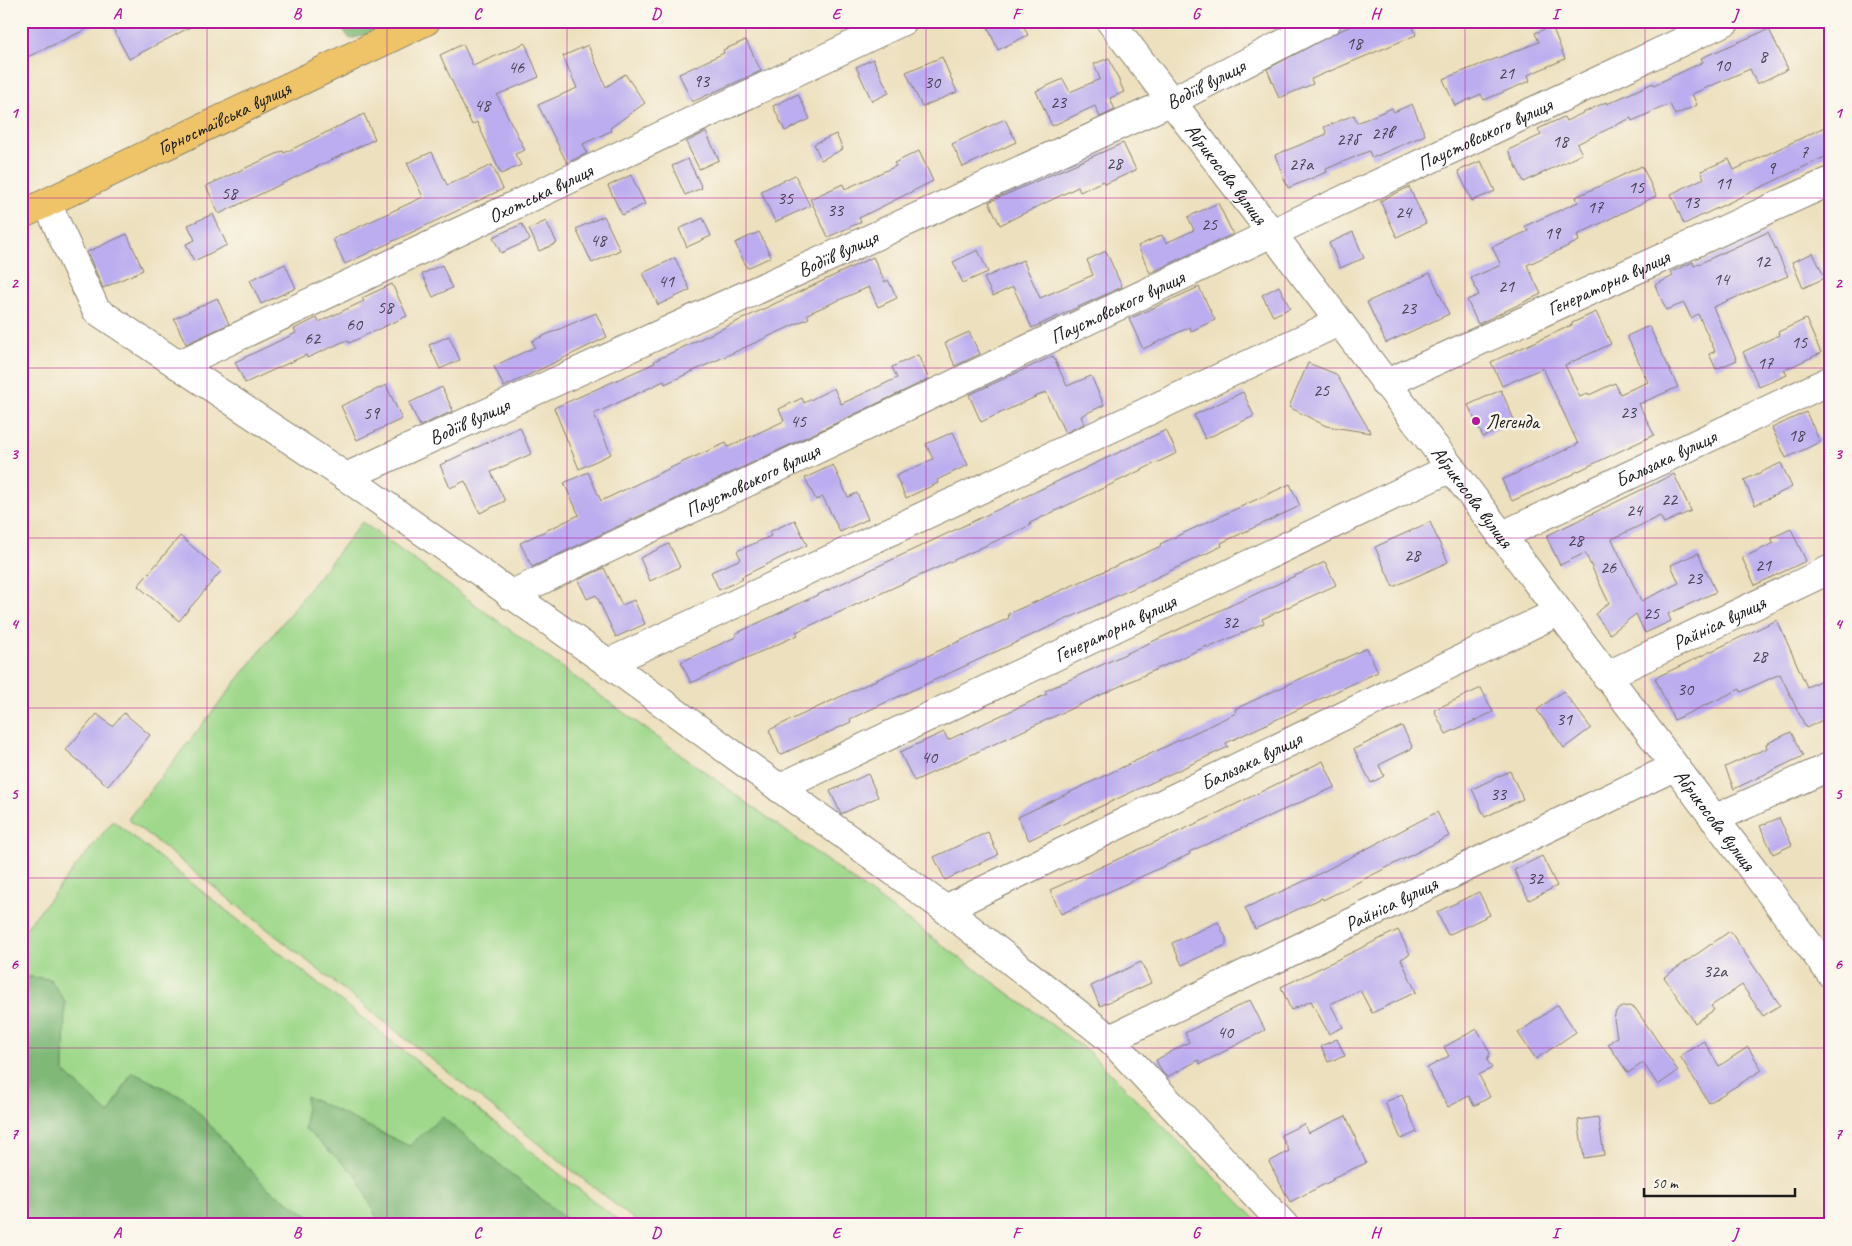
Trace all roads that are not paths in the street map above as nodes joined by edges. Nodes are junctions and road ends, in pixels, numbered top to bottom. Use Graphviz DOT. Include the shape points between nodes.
graph roads {
  1 [pos="426,21"];
  2 [pos="903,21"];
  3 [pos="1110,21"];
  4 [pos="1327,21"];
  5 [pos="1726,21"];
  6 [pos="1170,102"];
  7 [pos="1831,181"];
  8 [pos="47,203"];
  9 [pos="21,215"];
  10 [pos="1272,233"];
  11 [pos="1340,322"];
  12 [pos="178,365"];
  13 [pos="1831,380"];
  14 [pos="1385,384"];
  15 [pos="1451,468"];
  16 [pos="346,477"];
  17 [pos="1501,536"];
  18 [pos="1831,569"];
  19 [pos="510,595"];
  20 [pos="1558,612"];
  21 [pos="608,663"];
  22 [pos="1606,676"];
  23 [pos="1831,766"];
  24 [pos="1674,767"];
  25 [pos="779,788"];
  26 [pos="1714,820"];
  27 [pos="945,909"];
  28 [pos="1829,969"];
  29 [pos="1110,1039"];
  30 [pos="1284,1225"];
  1 -- 8 [label="main road, Горностаївська вулиця"];
  2 -- 12 [label="street, Охотська вулиця"];
  3 -- 6 [label="street, Абрикосова вулиця"];
  4 -- 6 [label="street, Водіїв вулиця"];
  5 -- 10 [label="street, Паустовського вулиця"];
  6 -- 10 [label="street, Абрикосова вулиця"];
  6 -- 16 [label="street, Водіїв вулиця"];
  7 -- 14 [label="street, Генераторна вулиця"];
  8 -- 9 [label="main road, Горностаївська вулиця"];
  8 -- 12 [label="street" via="96,310"];
  10 -- 11 [label="street, Абрикосова вулиця"];
  10 -- 19 [label="street, Паустовського вулиця"];
  11 -- 14 [label="street, Абрикосова вулиця"];
  11 -- 21 [label="street"];
  12 -- 16 [label="street"];
  13 -- 17 [label="street, Бальзака вулиця"];
  14 -- 15 [label="street, Абрикосова вулиця"];
  15 -- 17 [label="street, Абрикосова вулиця"];
  15 -- 25 [label="street, Генераторна вулиця"];
  16 -- 19 [label="street"];
  17 -- 20 [label="street, Абрикосова вулиця"];
  18 -- 22 [label="street, Райніса вулиця"];
  19 -- 21 [label="street"];
  20 -- 22 [label="street, Абрикосова вулиця"];
  20 -- 27 [label="street, Бальзака вулиця"];
  21 -- 25 [label="street"];
  22 -- 24 [label="street, Абрикосова вулиця"];
  23 -- 26 [label="street"];
  24 -- 26 [label="street, Абрикосова вулиця"];
  24 -- 29 [label="street, Райніса вулиця"];
  25 -- 27 [label="street"];
  26 -- 28 [label="street, Абрикосова вулиця"];
  27 -- 29 [label="street"];
  29 -- 30 [label="street"];
}
